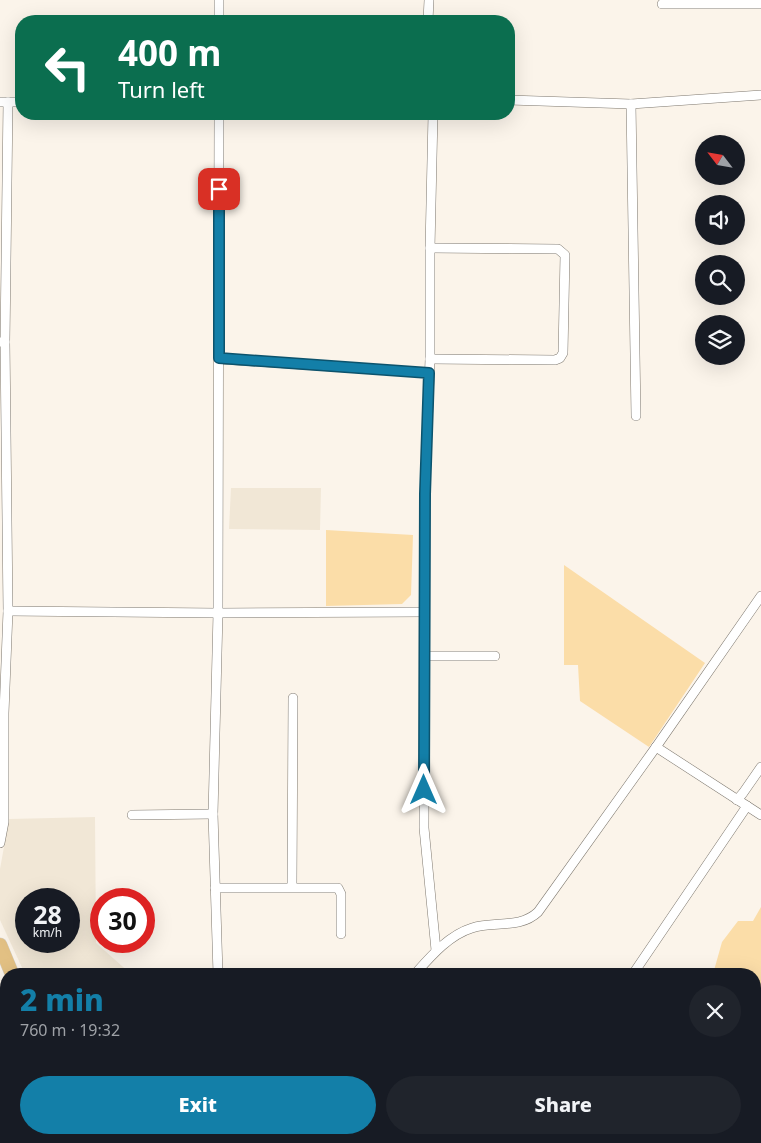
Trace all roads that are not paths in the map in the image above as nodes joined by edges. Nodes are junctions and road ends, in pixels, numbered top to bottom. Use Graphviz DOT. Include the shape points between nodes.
graph roads {
  1 [pos="219,0"];
  2 [pos="429,0"];
  3 [pos="662,4"];
  4 [pos="761,4"];
  5 [pos="219,15"];
  6 [pos="428,15"];
  7 [pos="761,95"];
  8 [pos="515,100"];
  9 [pos="4,102"];
  10 [pos="631,104"];
  11 [pos="218,120"];
  12 [pos="433,120"];
  13 [pos="430,248"];
  14 [pos="3,342"];
  15 [pos="219,358"];
  16 [pos="430,359"];
  17 [pos="429,373"];
  18 [pos="636,416"];
  19 [pos="761,596"];
  20 [pos="8,611"];
  21 [pos="425,612"];
  22 [pos="218,613"];
  23 [pos="425,656"];
  24 [pos="496,656"];
  25 [pos="293,698"];
  26 [pos="2,713"];
  27 [pos="656,747"];
  28 [pos="761,767"];
  29 [pos="737,800"];
  30 [pos="747,806"];
  31 [pos="213,814"];
  32 [pos="132,815"];
  33 [pos="761,816"];
  34 [pos="0,844"];
  35 [pos="215,888"];
  36 [pos="292,888"];
  37 [pos="340,934"];
  38 [pos="0,945"];
  39 [pos="436,950"];
  40 [pos="10,968"];
  41 [pos="218,968"];
  42 [pos="420,968"];
  43 [pos="637,968"];
  1 -- 5 [label="street"];
  2 -- 6 [label="street"];
  3 -- 4 [label="street"];
  7 -- 10 [label="street"];
  8 -- 10 [label="street"];
  9 -- 14 [label="street"];
  10 -- 18 [label="street"];
  11 -- 15 [label="street"];
  12 -- 13 [label="street"];
  13 -- 16 [label="street"];
  13 -- 16 [label="street" via="558,249 564,255 563,353 560,358"];
  14 -- 20 [label="street"];
  15 -- 17 [label="street"];
  15 -- 22 [label="street"];
  16 -- 17 [label="street"];
  17 -- 21 [label="street"];
  19 -- 27 [label="street"];
  20 -- 22 [label="street"];
  20 -- 26 [label="street"];
  21 -- 22 [label="street"];
  21 -- 23 [label="street"];
  22 -- 31 [label="street"];
  23 -- 24 [label="street"];
  23 -- 39 [label="street" via="424,828"];
  25 -- 36 [label="street"];
  26 -- 34 [label="street" via="4,822"];
  27 -- 29 [label="street"];
  27 -- 39 [label="street" via="531,919 470,929"];
  28 -- 29 [label="street"];
  29 -- 30 [label="street"];
  30 -- 33 [label="street"];
  30 -- 43 [label="street"];
  31 -- 32 [label="street"];
  31 -- 35 [label="street"];
  35 -- 36 [label="street"];
  35 -- 41 [label="street"];
  36 -- 37 [label="street" via="338,888 341,894"];
  38 -- 40 [label="highway"];
  39 -- 42 [label="street"];
}
